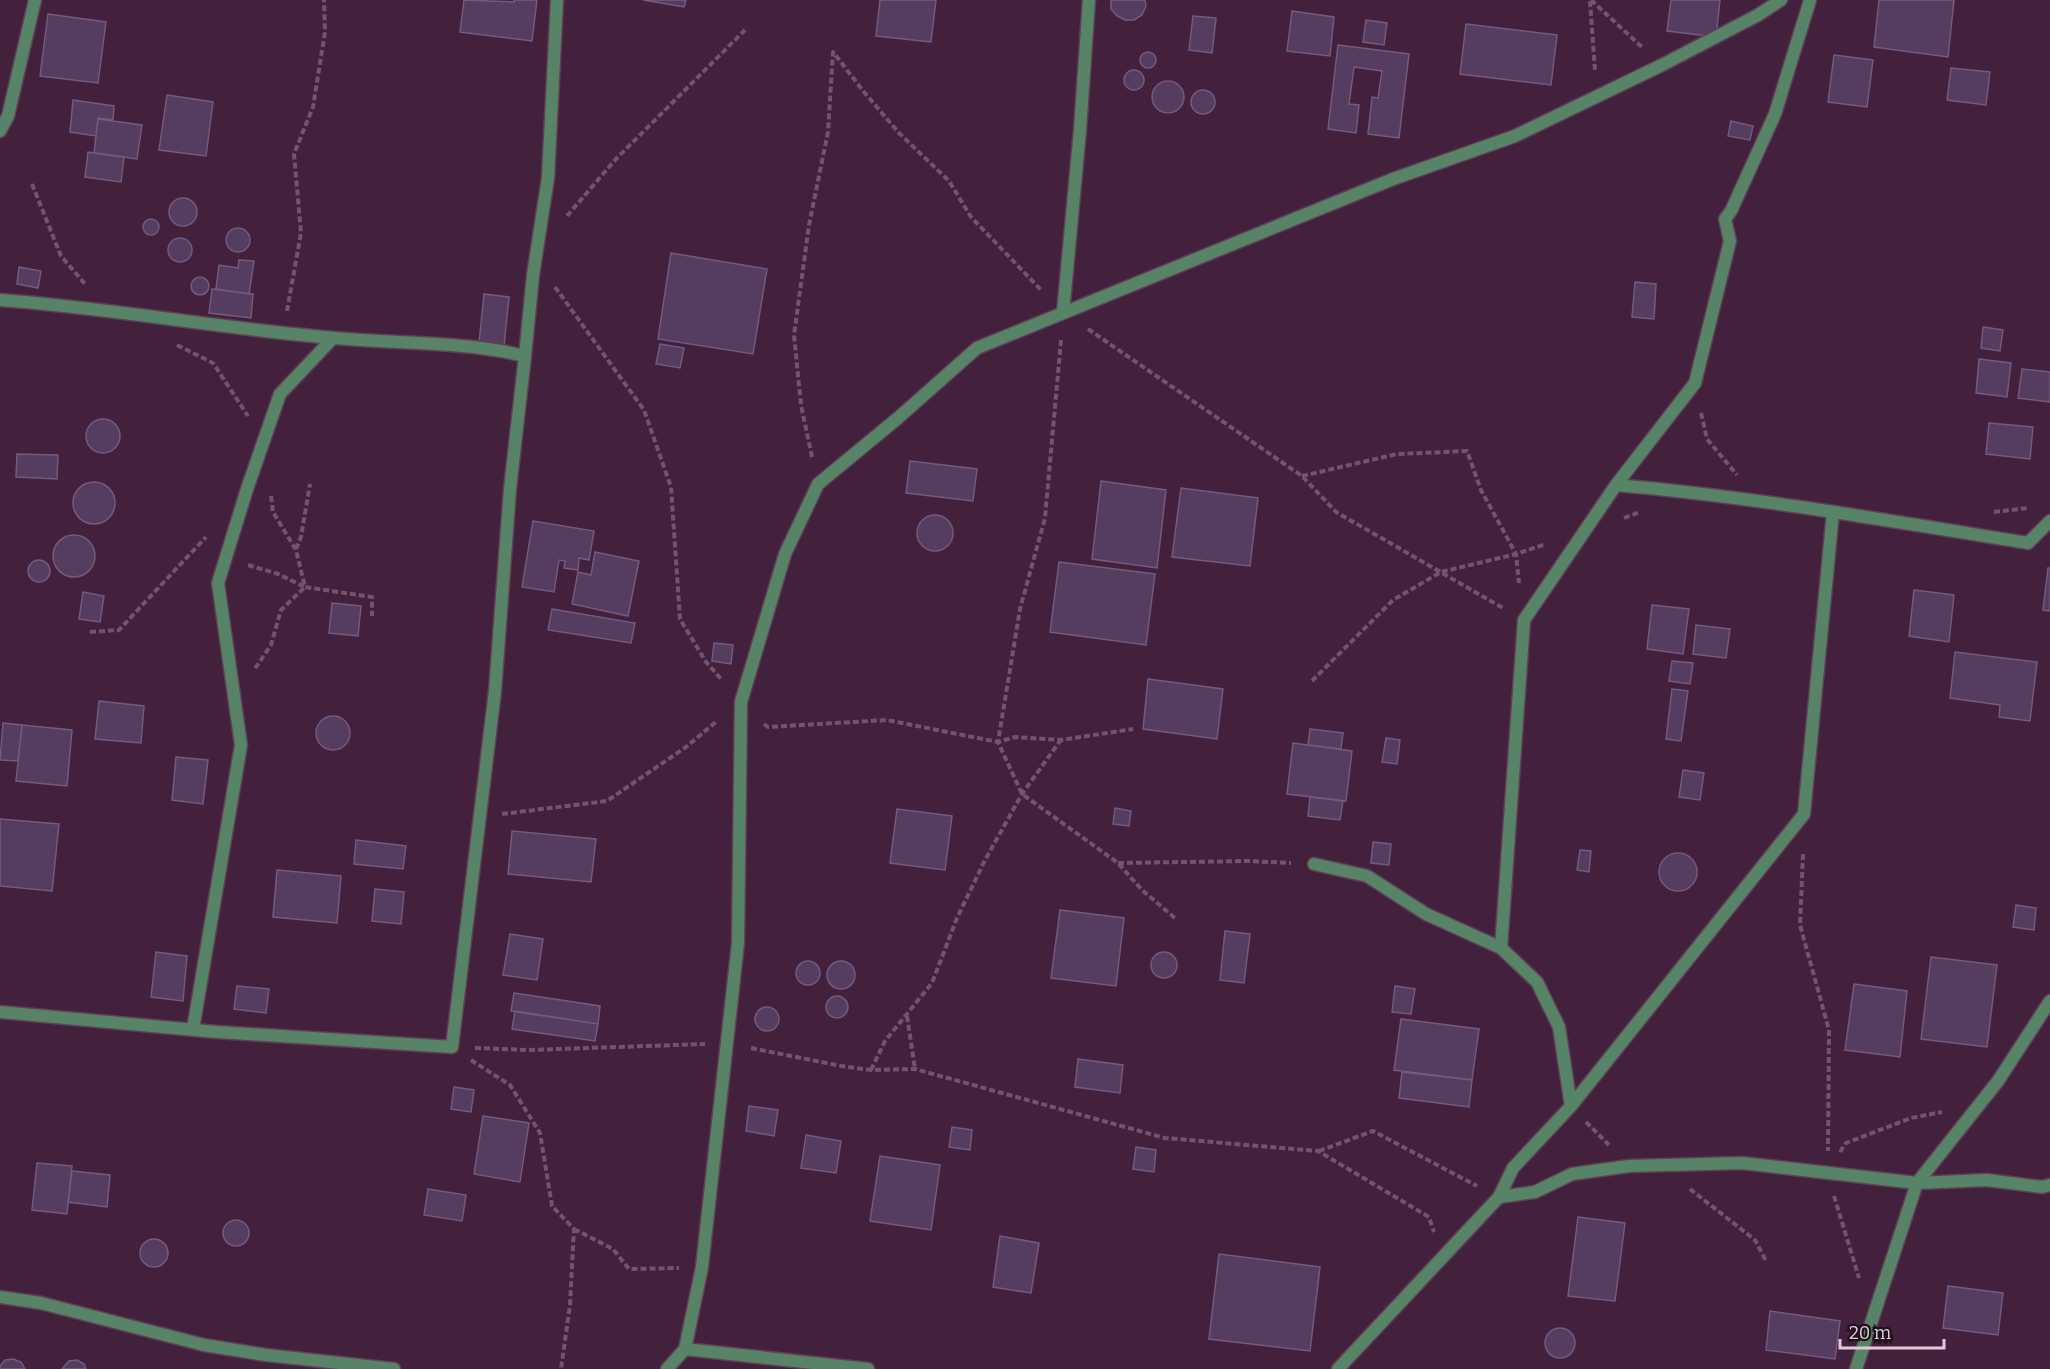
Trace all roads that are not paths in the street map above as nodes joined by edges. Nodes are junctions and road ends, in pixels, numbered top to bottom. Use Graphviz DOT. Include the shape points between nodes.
graph roads {
  1 [pos="35,0"];
  2 [pos="557,0"];
  3 [pos="1089,0"];
  4 [pos="1781,0"];
  5 [pos="1810,0"];
  6 [pos="0,131"];
  7 [pos="0,300"];
  8 [pos="1063,313"];
  9 [pos="333,338"];
  10 [pos="525,356"];
  11 [pos="1616,485"];
  12 [pos="1833,512"];
  13 [pos="2050,521"];
  14 [pos="1314,864"];
  15 [pos="1501,948"];
  16 [pos="2050,1000"];
  17 [pos="0,1012"];
  18 [pos="193,1029"];
  19 [pos="1571,1106"];
  20 [pos="1917,1183"];
  21 [pos="2050,1185"];
  22 [pos="1499,1197"];
  23 [pos="0,1297"];
  24 [pos="685,1349"];
  25 [pos="847,1368"];
  26 [pos="394,1369"];
  27 [pos="667,1369"];
  28 [pos="868,1369"];
  29 [pos="1338,1369"];
  30 [pos="1856,1369"];
  1 -- 6 [label="street" via="8,116"];
  2 -- 10 [label="street" via="548,178"];
  3 -- 8 [label="street"];
  4 -- 8 [label="street" via="1662,65 1515,136 1393,179"];
  5 -- 11 [label="street" via="1775,114 1725,219 1730,241 1695,383"];
  7 -- 9 [label="street"];
  8 -- 24 [label="street" via="977,348 818,484 785,554 741,702 738,943 702,1268"];
  9 -- 10 [label="street" via="490,348"];
  9 -- 18 [label="street" via="280,394 218,583 241,745"];
  10 -- 18 [label="street" via="510,489 495,691 452,1047"];
  11 -- 12 [label="street"];
  11 -- 15 [label="street" via="1524,620"];
  12 -- 13 [label="street" via="2028,543"];
  12 -- 19 [label="street" via="1804,814"];
  14 -- 15 [label="street" via="1367,876 1426,914"];
  15 -- 19 [label="street" via="1537,982 1559,1027"];
  16 -- 20 [label="street" via="1998,1081"];
  17 -- 18 [label="street"];
  19 -- 22 [label="street" via="1513,1168"];
  20 -- 21 [label="street" via="1987,1180"];
  20 -- 22 [label="street" via="1742,1163 1629,1166 1572,1174 1535,1192"];
  20 -- 30 [label="street"];
  22 -- 29 [label="street"];
  23 -- 26 [label="street" via="42,1303 204,1345"];
  24 -- 25 [label="street"];
  24 -- 27 [label="street"];
  25 -- 28 [label="street"];
}
